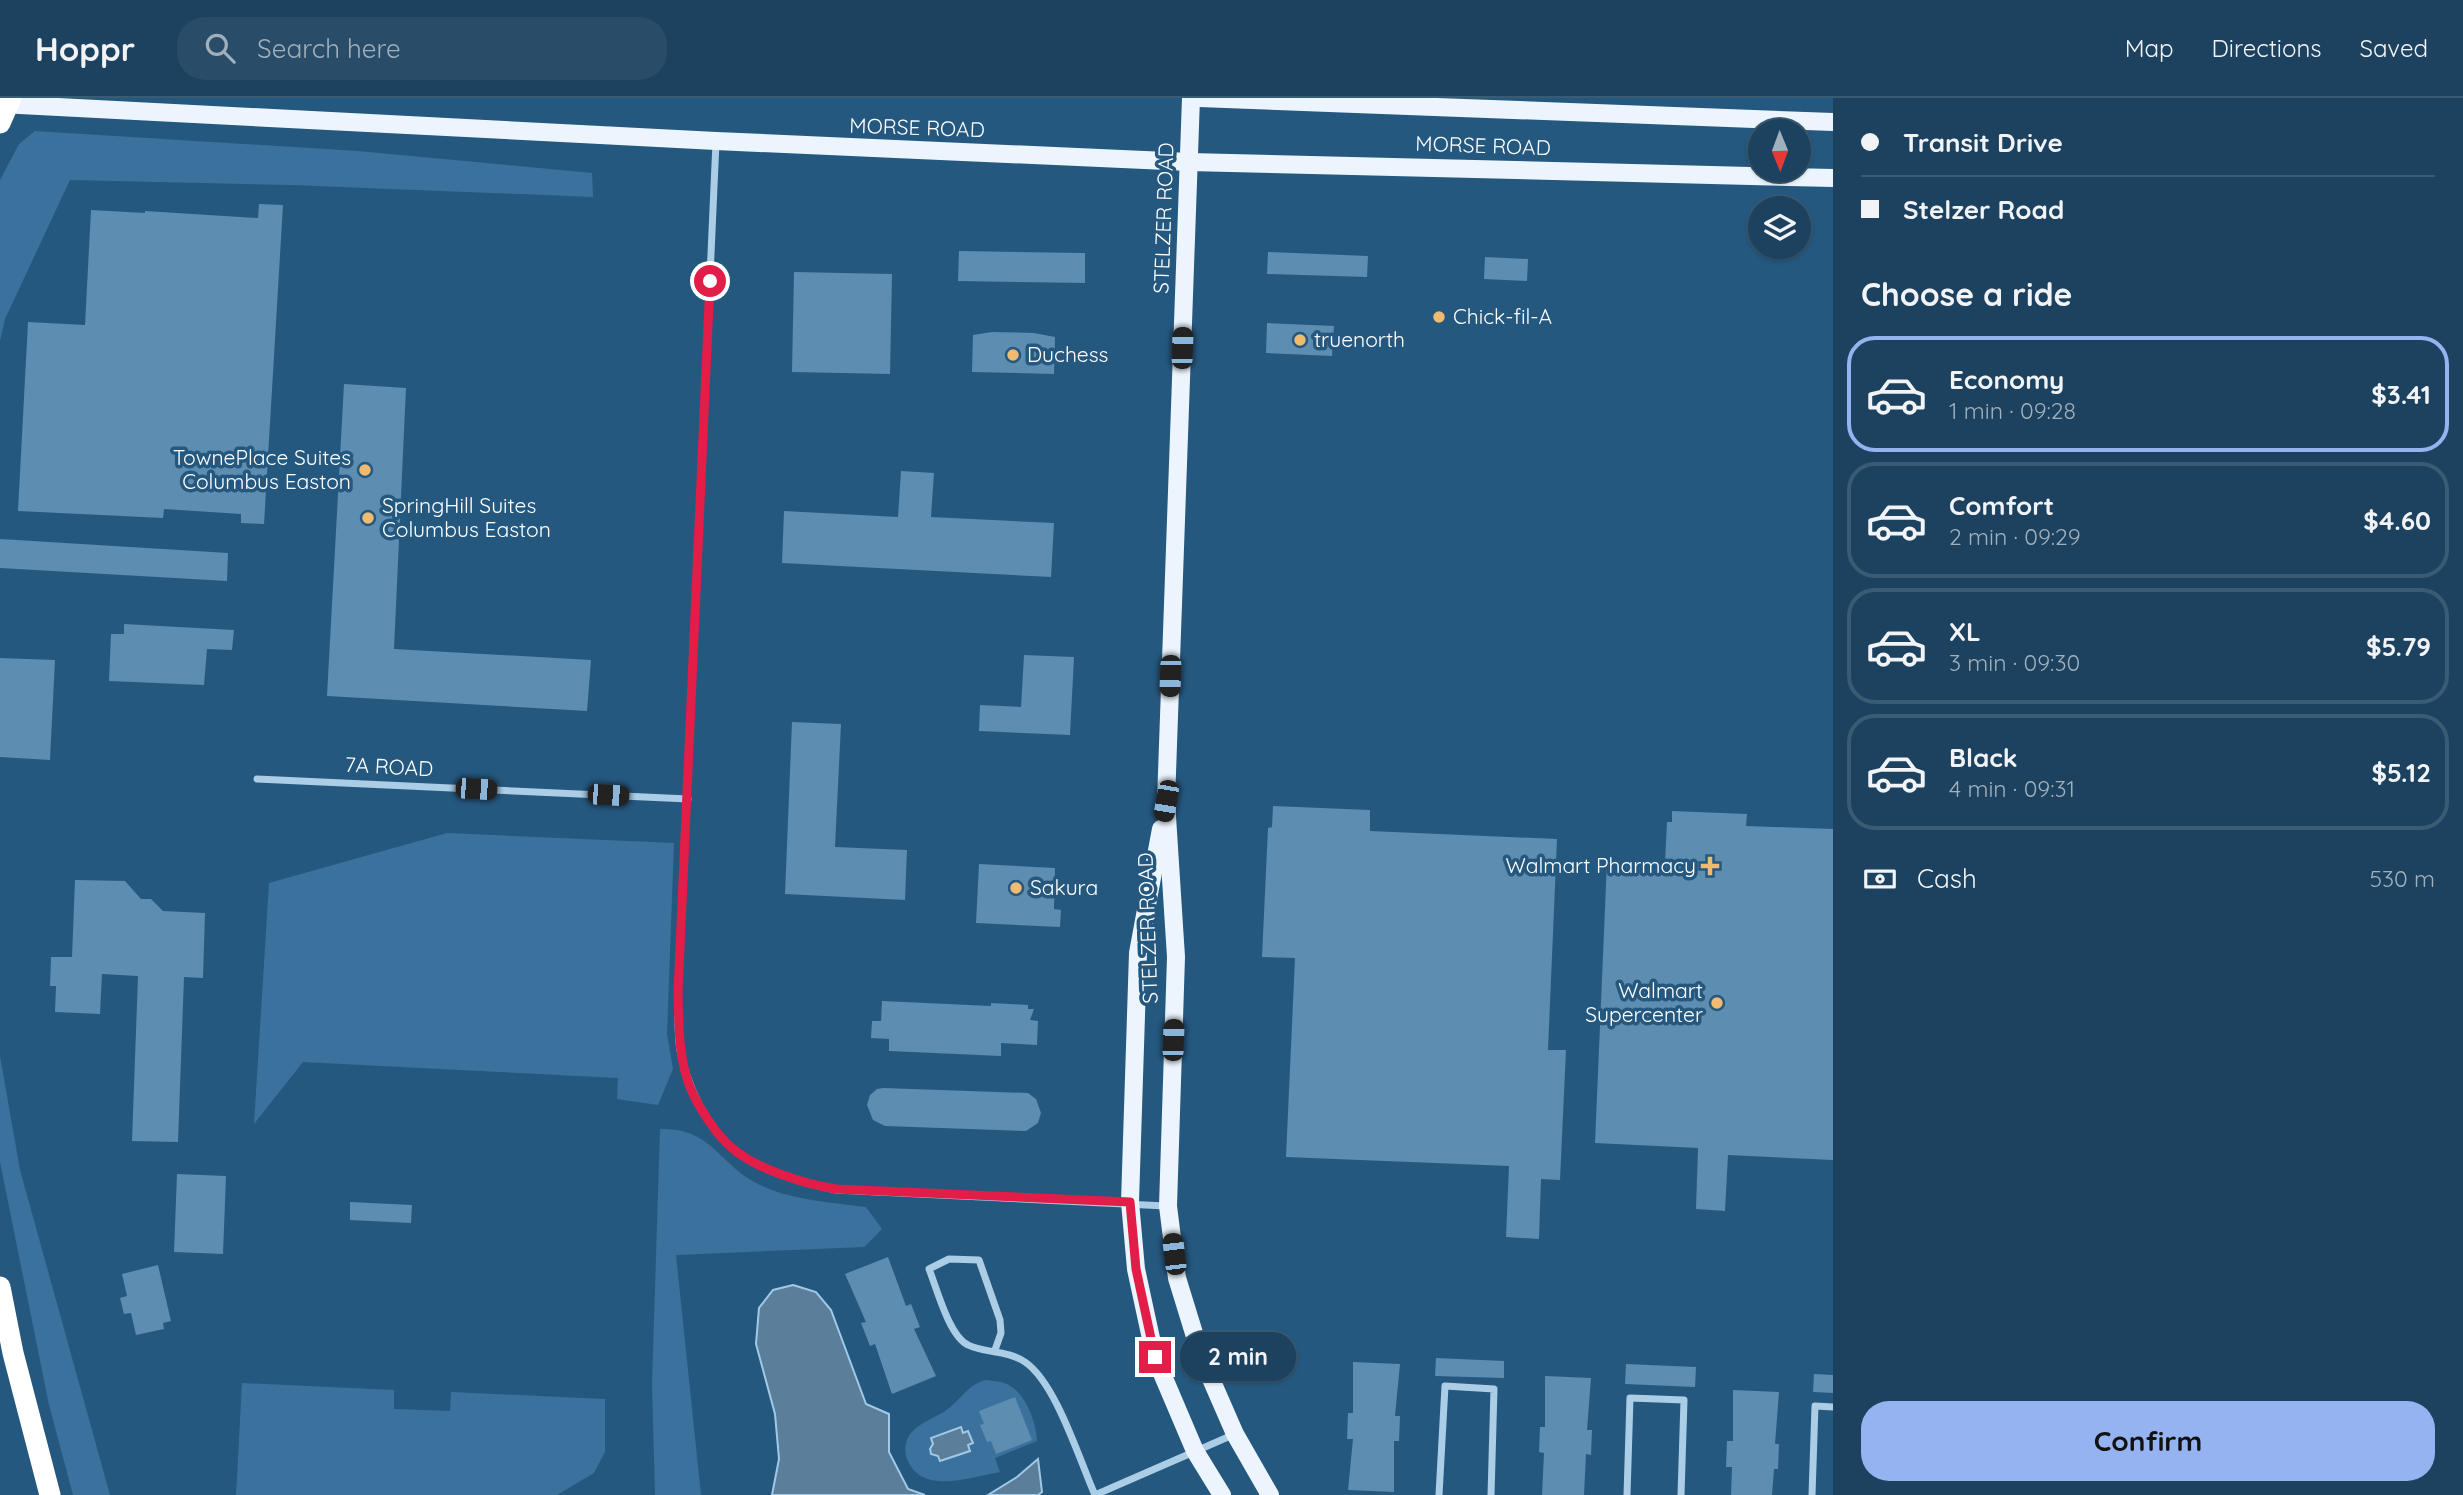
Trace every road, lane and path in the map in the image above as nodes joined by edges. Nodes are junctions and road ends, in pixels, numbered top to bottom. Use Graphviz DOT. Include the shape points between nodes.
graph roads {
  1 [pos="1191,98"];
  2 [pos="1199,98"];
  3 [pos="5,107"];
  4 [pos="1833,122"];
  5 [pos="716,141"];
  6 [pos="1189,162"];
  7 [pos="1833,178"];
  8 [pos="257,779"];
  9 [pos="688,799"];
  10 [pos="1166,801"];
  11 [pos="1130,1202"];
  12 [pos="1168,1206"];
  13 [pos="0,1287"];
  14 [pos="995,1350"];
  15 [pos="1833,1408"];
  16 [pos="1235,1434"];
  17 [pos="1195,1451"];
  18 [pos="50,1495"];
  19 [pos="1095,1495"];
  20 [pos="1222,1495"];
  21 [pos="1270,1495"];
  22 [pos="1439,1495"];
  23 [pos="1491,1495"];
  24 [pos="1627,1495"];
  25 [pos="1681,1495"];
  26 [pos="1812,1495"];
  1 -- 6 [label="main road, STELZER ROAD"];
  2 -- 4 [label="main road, MORSE ROAD"];
  3 -- 5 [label="main road, MORSE ROAD"];
  5 -- 6 [label="main road, MORSE ROAD"];
  5 -- 9 [label="street"];
  6 -- 7 [label="main road, MORSE ROAD"];
  6 -- 10 [label="main road, STELZER ROAD"];
  8 -- 9 [label="street, 7A ROAD"];
  9 -- 11 [label="street" via="678,992 680,1048 690,1087 707,1118 732,1148 757,1164 836,1189"];
  10 -- 11 [label="main road, STELZER ROAD" via="1138,953"];
  10 -- 12 [label="main road, STELZER ROAD" via="1176,957"];
  11 -- 12 [label="street"];
  11 -- 17 [label="main road, STELZER ROAD" via="1136,1269 1155,1357"];
  12 -- 16 [label="main road, STELZER ROAD" via="1177,1279 1200,1356"];
  13 -- 18 [label="highway"];
  14 -- 14 [label="street" via="968,1346 956,1336 929,1269 949,1259 979,1260 1000,1320"];
  14 -- 19 [label="street" via="1025,1362 1049,1388"];
  15 -- 26 [label="street" via="1815,1406"];
  16 -- 17 [label="street"];
  16 -- 21 [label="main road, STELZER ROAD"];
  17 -- 19 [label="street"];
  17 -- 20 [label="main road, STELZER ROAD"];
  22 -- 23 [label="street" via="1445,1387 1494,1389"];
  24 -- 25 [label="street" via="1630,1398 1684,1400"];
}
